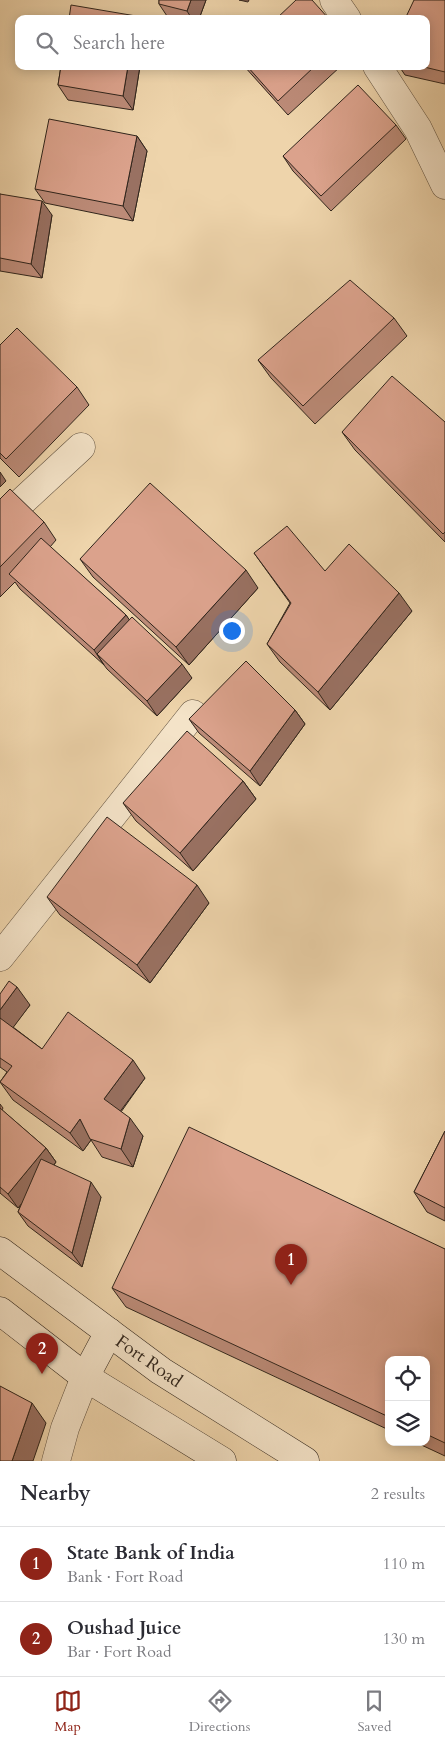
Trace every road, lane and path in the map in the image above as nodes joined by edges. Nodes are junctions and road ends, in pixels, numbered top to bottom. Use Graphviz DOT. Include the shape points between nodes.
graph roads {
  1 [pos="334,0"];
  2 [pos="344,15"];
  3 [pos="380,70"];
  4 [pos="445,185"];
  5 [pos="81,447"];
  6 [pos="0,522"];
  7 [pos="193,714"];
  8 [pos="0,957"];
  9 [pos="0,1251"];
  10 [pos="0,1311"];
  11 [pos="108,1332"];
  12 [pos="85,1377"];
  13 [pos="56,1461"];
  14 [pos="222,1461"];
  15 [pos="305,1461"];
  1 -- 2 [label="main road"];
  3 -- 4 [label="main road" via="418,129"];
  5 -- 6 [label="main road"];
  7 -- 8 [label="main road"];
  9 -- 11 [label="main road, Fort Road"];
  10 -- 12 [label="main road"];
  11 -- 12 [label="main road"];
  11 -- 15 [label="main road, Fort Road" via="160,1371"];
  12 -- 13 [label="main road"];
  12 -- 14 [label="main road"];
}
